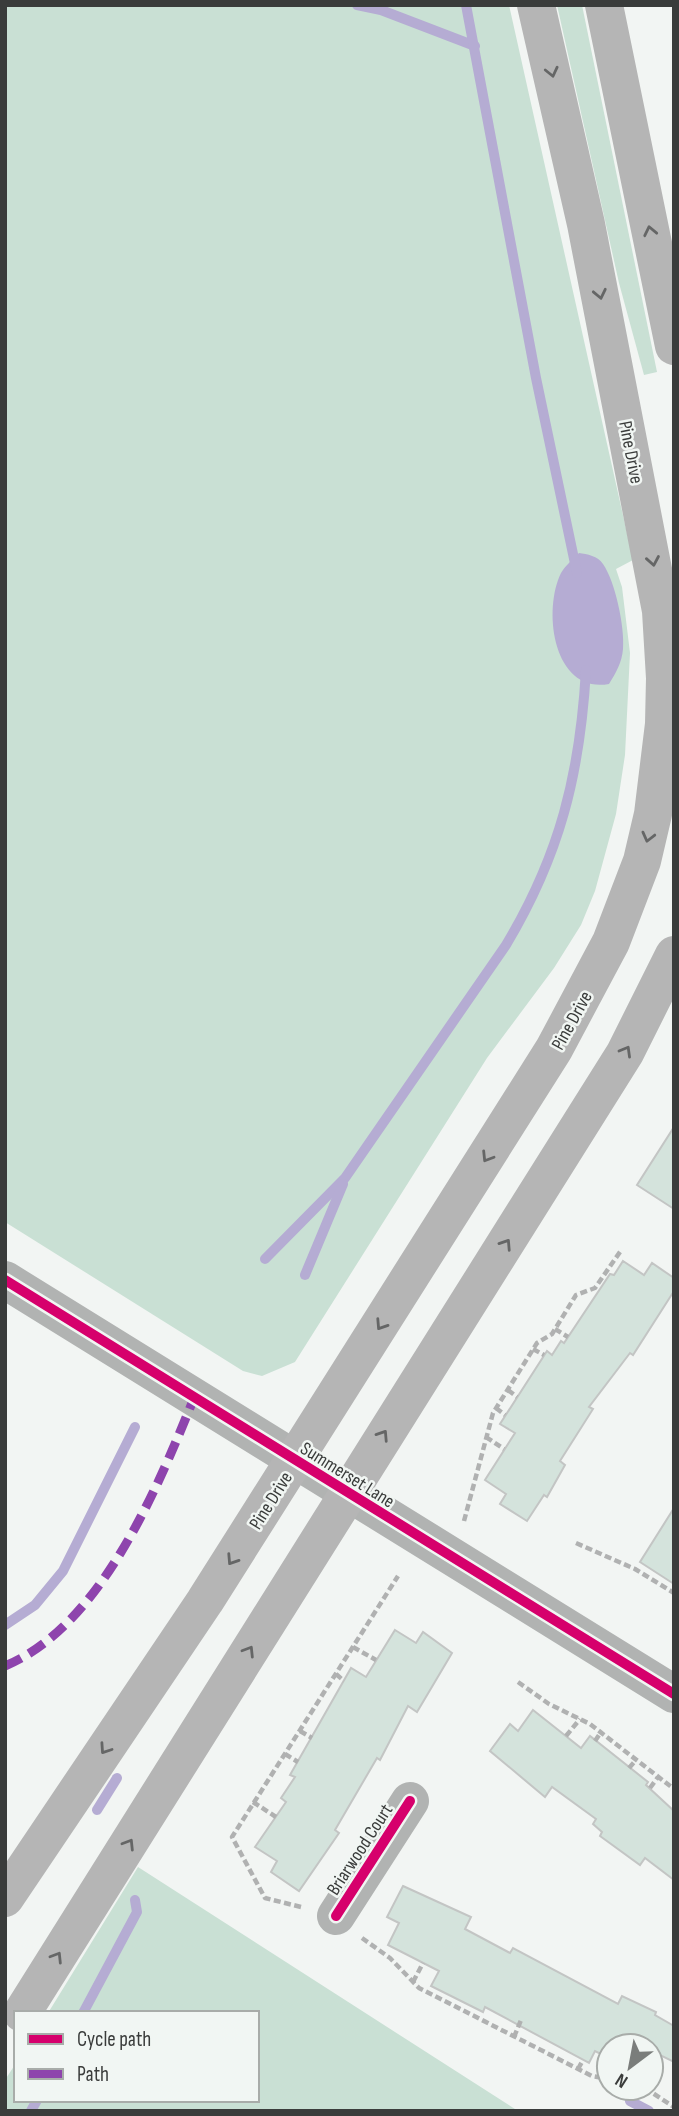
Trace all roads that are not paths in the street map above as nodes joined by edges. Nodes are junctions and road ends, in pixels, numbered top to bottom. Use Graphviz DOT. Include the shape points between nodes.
graph roads {
  1 [pos="536,5"];
  2 [pos="604,5"];
  3 [pos="674,346"];
  4 [pos="674,955"];
  5 [pos="5,1280"];
  6 [pos="295,1461"];
  7 [pos="347,1493"];
  8 [pos="674,1695"];
  9 [pos="410,1801"];
  10 [pos="5,1898"];
  11 [pos="334,1920"];
  12 [pos="23,2011"];
  1 -- 6 [label="main road, Pine Drive, one-way" via="580,198 657,584 665,709 653,814 628,903 568,1024"];
  3 -- 2 [label="main road, one-way"];
  7 -- 4 [label="main road, one-way" via="625,1053"];
  5 -- 6 [label="street, Summerset Lane"];
  6 -- 7 [label="street, Summerset Lane"];
  6 -- 10 [label="main road, Pine Drive, one-way"];
  7 -- 8 [label="street, Summerset Lane"];
  12 -- 7 [label="main road, one-way"];
  9 -- 11 [label="street, Briarwood Court"];
}
